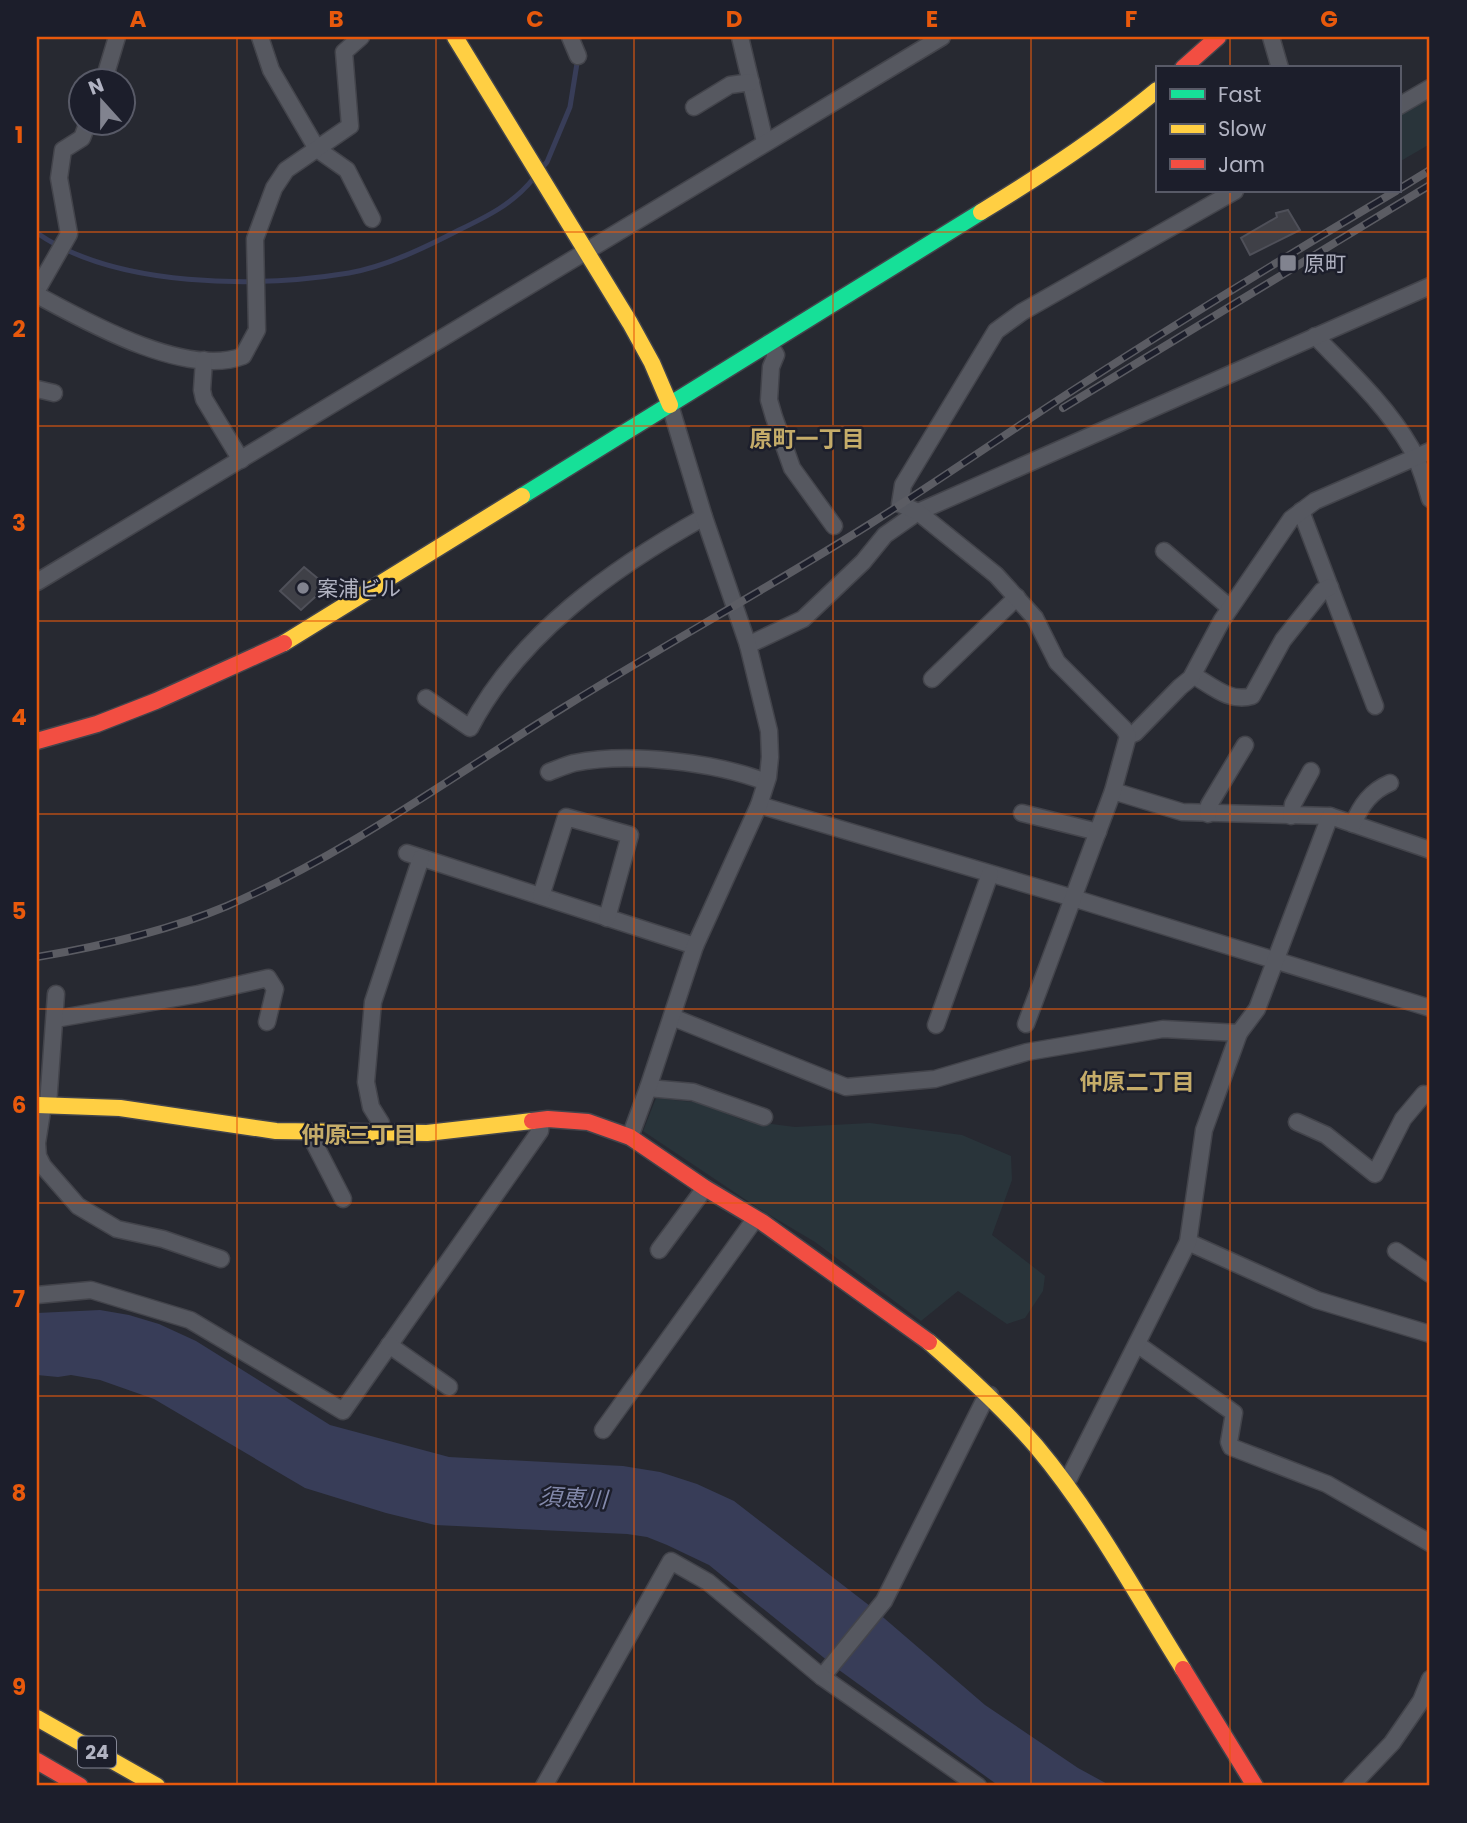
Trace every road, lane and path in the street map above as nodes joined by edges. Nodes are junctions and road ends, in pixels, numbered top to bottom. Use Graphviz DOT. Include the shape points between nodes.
graph roads {
  1 [pos="117,37"];
  2 [pos="260,37"];
  3 [pos="361,37"];
  4 [pos="456,37"];
  5 [pos="570,37"];
  6 [pos="740,37"];
  7 [pos="942,37"];
  8 [pos="1218,37"];
  9 [pos="1271,37"];
  10 [pos="923,42"];
  11 [pos="578,56"];
  12 [pos="108,66"];
  13 [pos="1185,66"];
  14 [pos="1279,66"];
  15 [pos="751,82"];
  16 [pos="1430,88"];
  17 [pos="1156,90"];
  18 [pos="1400,105"];
  19 [pos="694,107"];
  20 [pos="83,136"];
  21 [pos="765,142"];
  22 [pos="317,149"];
  23 [pos="1233,192"];
  24 [pos="372,219"];
  25 [pos="585,250"];
  26 [pos="1430,286"];
  27 [pos="37,292"];
  28 [pos="1315,336"];
  29 [pos="769,343"];
  30 [pos="204,360"];
  31 [pos="37,389"];
  32 [pos="54,393"];
  33 [pos="670,405"];
  34 [pos="1423,454"];
  35 [pos="241,460"];
  36 [pos="1430,498"];
  37 [pos="1301,511"];
  38 [pos="918,512"];
  39 [pos="704,517"];
  40 [pos="834,526"];
  41 [pos="1164,551"];
  42 [pos="37,582"];
  43 [pos="1330,587"];
  44 [pos="1017,597"];
  45 [pos="1230,608"];
  46 [pos="748,645"];
  47 [pos="1194,675"];
  48 [pos="932,679"];
  49 [pos="426,698"];
  50 [pos="1375,706"];
  51 [pos="1128,736"];
  52 [pos="37,741"];
  53 [pos="1245,745"];
  54 [pos="1311,771"];
  55 [pos="549,772"];
  56 [pos="766,782"];
  57 [pos="1390,783"];
  58 [pos="1112,791"];
  59 [pos="759,805"];
  60 [pos="1023,813"];
  61 [pos="1208,814"];
  62 [pos="1291,816"];
  63 [pos="1330,816"];
  64 [pos="1353,824"];
  65 [pos="1098,832"];
  66 [pos="1430,850"];
  67 [pos="990,874"];
  68 [pos="541,896"];
  69 [pos="1073,898"];
  70 [pos="607,918"];
  71 [pos="695,946"];
  72 [pos="1276,960"];
  73 [pos="56,995"];
  74 [pos="1430,1008"];
  75 [pos="672,1017"];
  76 [pos="55,1019"];
  77 [pos="267,1022"];
  78 [pos="1026,1024"];
  79 [pos="936,1025"];
  80 [pos="1239,1033"];
  81 [pos="648,1088"];
  82 [pos="1430,1096"];
  83 [pos="43,1105"];
  84 [pos="764,1117"];
  85 [pos="541,1120"];
  86 [pos="1297,1122"];
  87 [pos="307,1131"];
  88 [pos="382,1132"];
  89 [pos="630,1137"];
  90 [pos="705,1188"];
  91 [pos="342,1199"];
  92 [pos="755,1219"];
  93 [pos="1188,1242"];
  94 [pos="659,1250"];
  95 [pos="1396,1251"];
  96 [pos="221,1259"];
  97 [pos="1430,1274"];
  98 [pos="37,1295"];
  99 [pos="1430,1334"];
  100 [pos="1137,1344"];
  101 [pos="389,1345"];
  102 [pos="449,1387"];
  103 [pos="990,1395"];
  104 [pos="603,1430"];
  105 [pos="1066,1484"];
  106 [pos="1430,1543"];
  107 [pos="827,1671"];
  108 [pos="1430,1679"];
  109 [pos="37,1718"];
  110 [pos="37,1761"];
  111 [pos="80,1786"];
  112 [pos="157,1786"];
  113 [pos="544,1786"];
  114 [pos="978,1786"];
  115 [pos="1255,1786"];
  116 [pos="1351,1786"];
  1 -- 12 [label="street"];
  2 -- 22 [label="street" via="271,70"];
  3 -- 22 [label="street" via="344,52 350,126"];
  4 -- 25 [label="street"];
  5 -- 11 [label="street"];
  6 -- 15 [label="street"];
  7 -- 10 [label="street"];
  8 -- 13 [label="street"];
  9 -- 14 [label="street"];
  10 -- 21 [label="street"];
  15 -- 19 [label="street" via="730,85"];
  15 -- 21 [label="street"];
  16 -- 18 [label="street"];
  17 -- 29 [label="street" via="1045,173"];
  20 -- 27 [label="street" via="63,150 59,178 69,234"];
  21 -- 25 [label="street"];
  22 -- 24 [label="street" via="347,170"];
  22 -- 30 [label="street" via="286,170 265,209 255,239 257,330 249,346 243,356 232,360"];
  23 -- 38 [label="street" via="996,331 903,485 900,505"];
  25 -- 33 [label="street" via="642,342"];
  25 -- 35 [label="street"];
  26 -- 28 [label="street"];
  27 -- 30 [label="street" via="95,327 152,350"];
  28 -- 34 [label="street"];
  28 -- 38 [label="street"];
  29 -- 33 [label="street"];
  29 -- 40 [label="street" via="776,355 769,400 792,468"];
  30 -- 35 [label="street" via="204,399"];
  31 -- 32 [label="street"];
  33 -- 39 [label="street"];
  33 -- 52 [label="street" via="272,650 131,710"];
  34 -- 36 [label="street"];
  34 -- 37 [label="street" via="1315,500"];
  35 -- 42 [label="street"];
  37 -- 43 [label="street"];
  37 -- 45 [label="street" via="1279,535"];
  38 -- 44 [label="street"];
  38 -- 46 [label="street" via="885,535 803,619"];
  39 -- 46 [label="street"];
  39 -- 49 [label="street" via="633,561 566,611 510,667 470,728"];
  41 -- 45 [label="street"];
  43 -- 47 [label="street" via="1283,640 1252,696 1232,698"];
  43 -- 50 [label="street"];
  44 -- 48 [label="street"];
  44 -- 51 [label="street" via="1035,618 1057,662"];
  45 -- 47 [label="street"];
  46 -- 56 [label="street" via="769,731"];
  47 -- 51 [label="street"];
  51 -- 58 [label="street"];
  53 -- 61 [label="street"];
  54 -- 62 [label="street"];
  55 -- 56 [label="street" via="573,763 631,759 710,766"];
  56 -- 59 [label="street"];
  57 -- 64 [label="street" via="1375,789"];
  58 -- 61 [label="street" via="1182,812"];
  58 -- 65 [label="street"];
  59 -- 67 [label="street"];
  59 -- 71 [label="street"];
  60 -- 65 [label="street"];
  61 -- 62 [label="street"];
  62 -- 63 [label="street"];
  63 -- 64 [label="street"];
  63 -- 72 [label="street"];
  64 -- 66 [label="street"];
  65 -- 69 [label="street"];
  67 -- 69 [label="street"];
  67 -- 79 [label="street"];
  68 -- 70 [label="street"];
  68 -- 70 [label="street" via="566,817 630,835"];
  68 -- 88 [label="street" via="414,856 373,1002 366,1082"];
  69 -- 72 [label="street"];
  69 -- 78 [label="street"];
  70 -- 71 [label="street"];
  71 -- 75 [label="street"];
  72 -- 74 [label="street"];
  72 -- 80 [label="street" via="1257,1009"];
  73 -- 76 [label="street"];
  75 -- 80 [label="street" via="846,1087 934,1079 1027,1052 1163,1029"];
  75 -- 81 [label="street"];
  76 -- 77 [label="street" via="268,978 275,989"];
  76 -- 83 [label="street"];
  80 -- 93 [label="street" via="1204,1130"];
  81 -- 84 [label="street" via="694,1092"];
  81 -- 89 [label="street"];
  82 -- 86 [label="street" via="1424,1094 1403,1119 1375,1174 1326,1135"];
  83 -- 87 [label="street" via="120,1108 276,1131"];
  83 -- 96 [label="street" via="38,1156 78,1206 117,1229"];
  85 -- 88 [label="street" via="427,1133"];
  85 -- 89 [label="street" via="588,1122"];
  85 -- 101 [label="street" via="540,1130"];
  87 -- 88 [label="street"];
  87 -- 91 [label="street"];
  89 -- 90 [label="street"];
  90 -- 92 [label="street"];
  90 -- 94 [label="street"];
  92 -- 103 [label="street" via="927,1340"];
  92 -- 104 [label="street"];
  93 -- 99 [label="street" via="1317,1300"];
  93 -- 100 [label="street"];
  95 -- 97 [label="street"];
  98 -- 101 [label="street" via="91,1290 190,1320 343,1411"];
  100 -- 105 [label="street"];
  100 -- 106 [label="street" via="1234,1413 1231,1447 1327,1485"];
  101 -- 102 [label="street"];
  103 -- 105 [label="street"];
  103 -- 107 [label="street" via="884,1601"];
  105 -- 115 [label="street"];
  107 -- 113 [label="street" via="708,1582 671,1561"];
  107 -- 114 [label="street"];
  108 -- 116 [label="street" via="1392,1744"];
  109 -- 112 [label="street, 24"];
  110 -- 111 [label="street, 24"];
}
